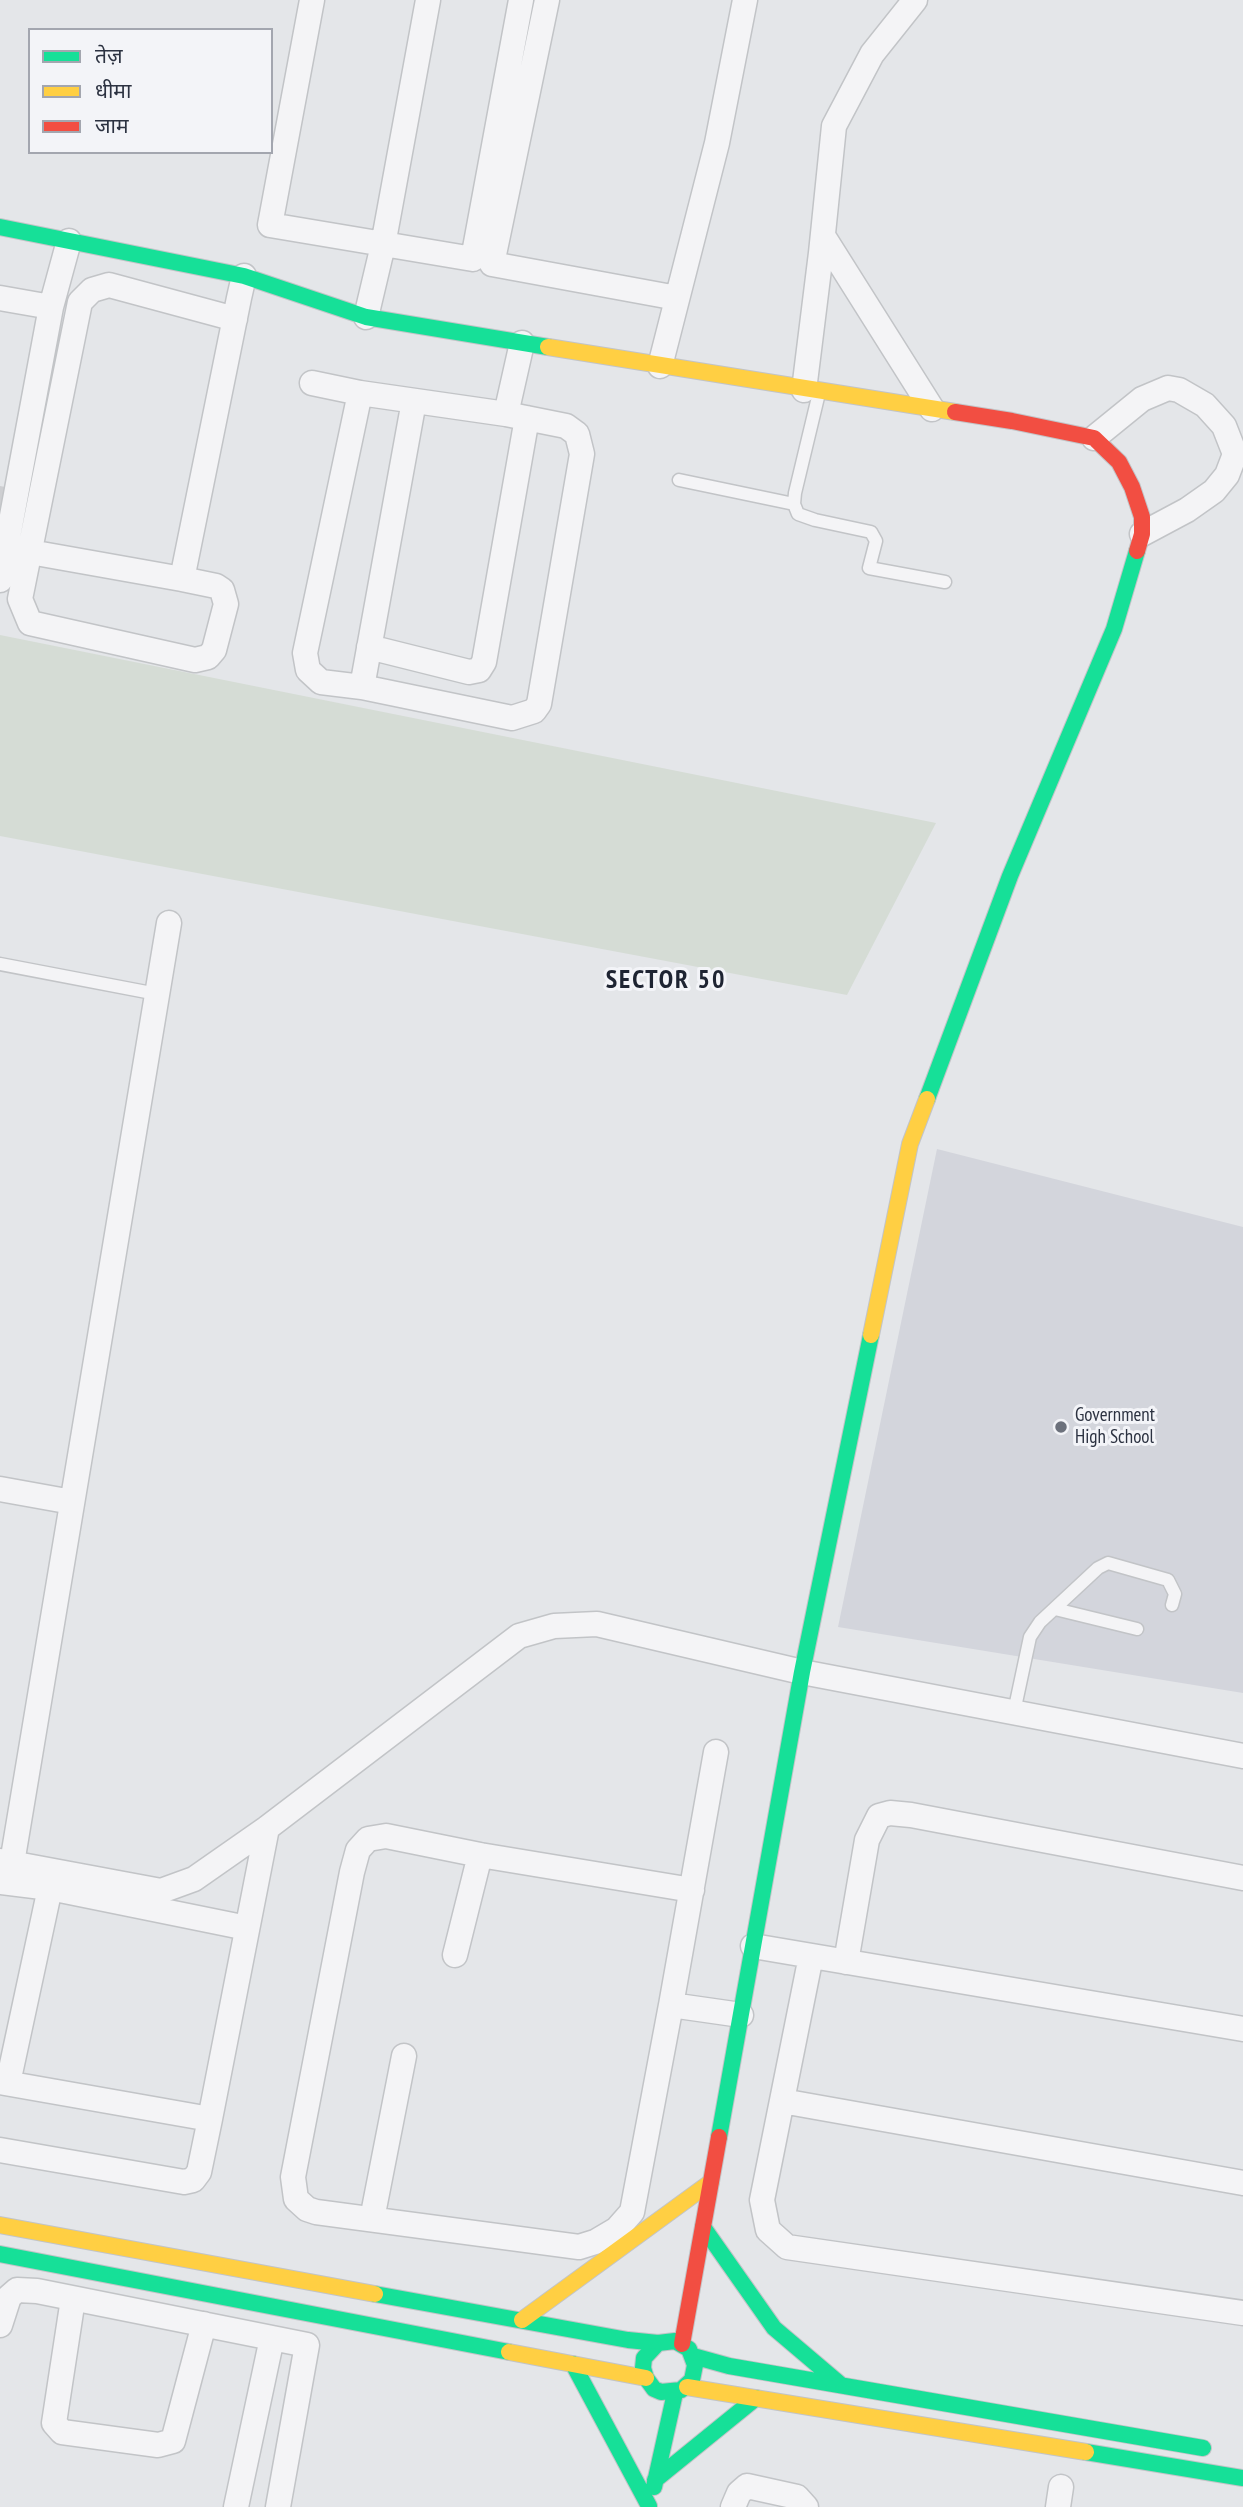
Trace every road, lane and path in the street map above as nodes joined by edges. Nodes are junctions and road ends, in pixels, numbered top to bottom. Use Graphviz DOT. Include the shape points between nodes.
graph roads {
  1 [pos="312,0"];
  2 [pos="428,0"];
  3 [pos="521,0"];
  4 [pos="547,0"];
  5 [pos="745,0"];
  6 [pos="915,0"];
  7 [pos="0,227"];
  8 [pos="823,236"];
  9 [pos="69,241"];
  10 [pos="383,245"];
  11 [pos="244,276"];
  12 [pos="0,298"];
  13 [pos="677,298"];
  14 [pos="51,307"];
  15 [pos="366,317"];
  16 [pos="235,319"];
  17 [pos="522,343"];
  18 [pos="660,366"];
  19 [pos="313,383"];
  20 [pos="811,391"];
  21 [pos="360,393"];
  22 [pos="414,401"];
  23 [pos="932,409"];
  24 [pos="517,416"];
  25 [pos="1094,438"];
  26 [pos="1239,455"];
  27 [pos="11,469"];
  28 [pos="679,480"];
  29 [pos="794,504"];
  30 [pos="1142,534"];
  31 [pos="30,552"];
  32 [pos="182,579"];
  33 [pos="0,580"];
  34 [pos="945,582"];
  35 [pos="369,648"];
  36 [pos="362,687"];
  37 [pos="169,923"];
  38 [pos="0,964"];
  39 [pos="157,994"];
  40 [pos="0,1489"];
  41 [pos="72,1502"];
  42 [pos="1172,1605"];
  43 [pos="1055,1609"];
  44 [pos="1137,1629"];
  45 [pos="802,1672"];
  46 [pos="1014,1712"];
  47 [pos="716,1752"];
  48 [pos="1243,1756"];
  49 [pos="267,1828"];
  50 [pos="480,1855"];
  51 [pos="4,1869"];
  52 [pos="1243,1878"];
  53 [pos="50,1888"];
  54 [pos="692,1891"];
  55 [pos="247,1928"];
  56 [pos="753,1946"];
  57 [pos="455,1955"];
  58 [pos="811,1956"];
  59 [pos="846,1962"];
  60 [pos="671,2005"];
  61 [pos="741,2015"];
  62 [pos="1243,2029"];
  63 [pos="404,2056"];
  64 [pos="4,2082"];
  65 [pos="782,2101"];
  66 [pos="210,2119"];
  67 [pos="0,2150"];
  68 [pos="711,2182"];
  69 [pos="1243,2183"];
  70 [pos="372,2219"];
  71 [pos="0,2225"];
  72 [pos="702,2227"];
  73 [pos="0,2254"];
  74 [pos="73,2298"];
  75 [pos="1243,2313"];
  76 [pos="522,2320"];
  77 [pos="204,2324"];
  78 [pos="0,2325"];
  79 [pos="272,2338"];
  80 [pos="658,2343"];
  81 [pos="688,2350"];
  82 [pos="573,2364"];
  83 [pos="646,2378"];
  84 [pos="840,2385"];
  85 [pos="681,2390"];
  86 [pos="756,2398"];
  87 [pos="1216,2450"];
  88 [pos="1243,2479"];
  89 [pos="655,2480"];
  90 [pos="236,2507"];
  91 [pos="278,2507"];
  92 [pos="649,2507"];
  93 [pos="733,2507"];
  94 [pos="806,2507"];
  1 -- 10 [label="street" via="270,225"];
  2 -- 10 [label="street"];
  3 -- 10 [label="street" via="473,259"];
  4 -- 13 [label="street" via="492,264"];
  5 -- 13 [label="street" via="717,143"];
  6 -- 8 [label="street" via="873,54 834,125"];
  7 -- 9 [label="main road"];
  8 -- 20 [label="street"];
  8 -- 23 [label="street"];
  9 -- 11 [label="main road"];
  9 -- 14 [label="street"];
  10 -- 15 [label="street"];
  11 -- 15 [label="main road"];
  11 -- 16 [label="street"];
  12 -- 14 [label="street"];
  13 -- 18 [label="street"];
  14 -- 27 [label="street"];
  15 -- 17 [label="main road"];
  16 -- 31 [label="street" via="108,285 92,290 80,302"];
  16 -- 32 [label="street"];
  17 -- 18 [label="main road"];
  17 -- 24 [label="street"];
  18 -- 20 [label="main road"];
  19 -- 21 [label="street"];
  20 -- 23 [label="main road"];
  20 -- 29 [label="lane"];
  21 -- 22 [label="street"];
  21 -- 36 [label="street" via="305,653 308,670 321,682"];
  22 -- 24 [label="street"];
  22 -- 35 [label="street"];
  23 -- 25 [label="main road"];
  24 -- 35 [label="street" via="484,662 479,670 469,672"];
  24 -- 36 [label="street" via="566,426 577,434 582,454 539,704 534,711 512,718"];
  25 -- 26 [label="street" via="1142,399 1168,388 1205,405"];
  25 -- 30 [label="main road" via="1119,462 1132,487 1142,517"];
  26 -- 30 [label="street" via="1213,491"];
  27 -- 33 [label="street"];
  28 -- 29 [label="lane"];
  29 -- 34 [label="lane" via="798,514 871,532 876,541 869,568"];
  30 -- 45 [label="main road" via="1114,629 1010,876 910,1144"];
  31 -- 32 [label="street"];
  31 -- 32 [label="street" via="20,599 30,623 195,660 208,657 215,650 224,616 222,590"];
  35 -- 36 [label="street"];
  37 -- 39 [label="street"];
  38 -- 39 [label="lane"];
  39 -- 41 [label="street"];
  40 -- 41 [label="street"];
  41 -- 51 [label="street"];
  42 -- 43 [label="lane" via="1175,1594 1168,1580 1108,1563"];
  43 -- 44 [label="lane"];
  43 -- 46 [label="lane" via="1030,1637"];
  45 -- 46 [label="street"];
  45 -- 49 [label="street" via="597,1624 554,1626 519,1636"];
  45 -- 56 [label="main road"];
  46 -- 48 [label="street"];
  47 -- 54 [label="street"];
  49 -- 51 [label="street" via="194,1879 161,1891"];
  49 -- 55 [label="street"];
  50 -- 54 [label="street"];
  50 -- 57 [label="street"];
  50 -- 70 [label="street" via="386,1836 368,1839 358,1850 293,2177 296,2199 307,2209"];
  51 -- 53 [label="street"];
  52 -- 59 [label="street" via="890,1813 879,1816 867,1840"];
  53 -- 55 [label="street"];
  53 -- 64 [label="street"];
  54 -- 60 [label="street"];
  55 -- 66 [label="street"];
  56 -- 58 [label="street"];
  56 -- 61 [label="main road"];
  58 -- 59 [label="street"];
  58 -- 65 [label="street"];
  59 -- 62 [label="street"];
  60 -- 61 [label="street"];
  60 -- 70 [label="street" via="632,2212 617,2229 579,2247"];
  61 -- 68 [label="main road"];
  63 -- 70 [label="street"];
  64 -- 66 [label="street"];
  65 -- 69 [label="street"];
  65 -- 75 [label="street" via="762,2200 768,2230 787,2247"];
  66 -- 67 [label="street" via="199,2172 184,2182"];
  68 -- 72 [label="main road"];
  68 -- 76 [label="main road"];
  71 -- 76 [label="main road"];
  72 -- 81 [label="main road"];
  72 -- 84 [label="main road" via="774,2328"];
  73 -- 82 [label="main road"];
  74 -- 77 [label="street"];
  74 -- 77 [label="street" via="54,2423 62,2432 158,2445 173,2441"];
  74 -- 78 [label="street" via="17,2290 9,2297"];
  76 -- 80 [label="main road"];
  77 -- 79 [label="street"];
  79 -- 90 [label="street"];
  79 -- 91 [label="street" via="307,2346"];
  80 -- 81 [label="main road" via="675,2341"];
  80 -- 83 [label="main road" via="645,2358"];
  81 -- 84 [label="main road" via="729,2366"];
  81 -- 85 [label="main road" via="695,2372"];
  82 -- 83 [label="main road"];
  82 -- 92 [label="main road"];
  83 -- 85 [label="main road" via="661,2392"];
  84 -- 87 [label="main road"];
  85 -- 86 [label="main road"];
  85 -- 89 [label="main road"];
  86 -- 88 [label="main road"];
  86 -- 89 [label="main road"];
  89 -- 92 [label="main road"];
  93 -- 94 [label="street" via="738,2493 747,2486 797,2497"];
}
